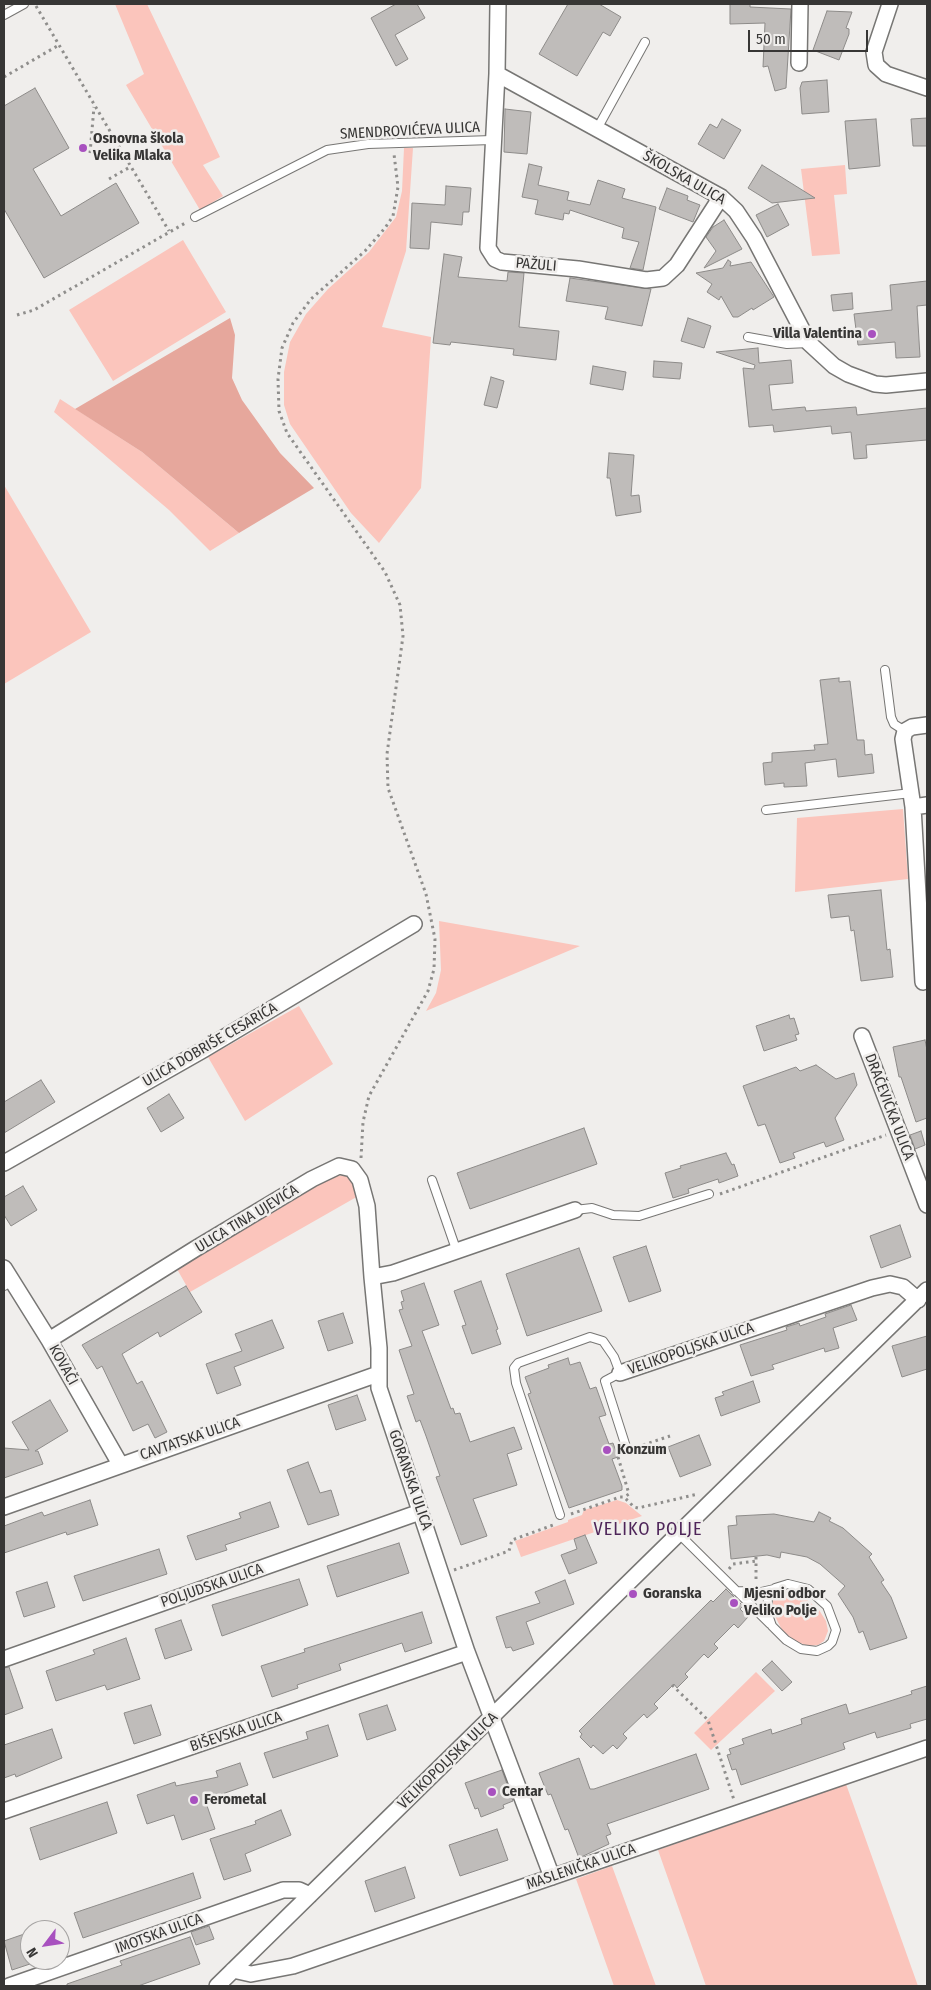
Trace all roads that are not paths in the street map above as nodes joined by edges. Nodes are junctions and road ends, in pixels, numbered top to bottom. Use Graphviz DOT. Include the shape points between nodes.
graph roads {
  1 [pos="24,4"];
  2 [pos="498,4"];
  3 [pos="800,4"];
  4 [pos="890,4"];
  5 [pos="4,15"];
  6 [pos="645,42"];
  7 [pos="798,63"];
  8 [pos="497,74"];
  9 [pos="927,88"];
  10 [pos="597,129"];
  11 [pos="492,140"];
  12 [pos="721,197"];
  13 [pos="195,217"];
  14 [pos="748,337"];
  15 [pos="809,343"];
  16 [pos="927,381"];
  17 [pos="885,670"];
  18 [pos="927,725"];
  19 [pos="906,731"];
  20 [pos="917,802"];
  21 [pos="766,810"];
  22 [pos="414,924"];
  23 [pos="923,982"];
  24 [pos="862,1036"];
  25 [pos="4,1163"];
  26 [pos="432,1180"];
  27 [pos="709,1194"];
  28 [pos="927,1206"];
  29 [pos="575,1210"];
  30 [pos="457,1252"];
  31 [pos="4,1268"];
  32 [pos="372,1277"];
  33 [pos="8,1284"];
  34 [pos="922,1295"];
  35 [pos="49,1340"];
  36 [pos="620,1373"];
  37 [pos="378,1374"];
  38 [pos="627,1450"];
  39 [pos="120,1464"];
  40 [pos="4,1507"];
  41 [pos="420,1512"];
  42 [pos="559,1519"];
  43 [pos="679,1534"];
  44 [pos="775,1588"];
  45 [pos="736,1591"];
  46 [pos="772,1626"];
  47 [pos="467,1652"];
  48 [pos="4,1659"];
  49 [pos="493,1718"];
  50 [pos="927,1748"];
  51 [pos="4,1811"];
  52 [pos="552,1877"];
  53 [pos="310,1894"];
  54 [pos="233,1970"];
  55 [pos="8,1986"];
  56 [pos="217,1986"];
  1 -- 5 [label="lane"];
  2 -- 8 [label="street"];
  3 -- 7 [label="street"];
  4 -- 9 [label="street" via="874,52 876,66 886,74"];
  6 -- 10 [label="lane"];
  8 -- 10 [label="street, ŠKOLSKA ULICA"];
  8 -- 11 [label="street, PAŽULI"];
  10 -- 12 [label="street, ŠKOLSKA ULICA"];
  11 -- 12 [label="street, PAŽULI" via="488,248 495,259 502,262 646,280 663,278 687,252"];
  11 -- 13 [label="lane, SMENDROVIĆEVA ULICA" via="393,143 328,150"];
  12 -- 15 [label="street, ŠKOLSKA ULICA" via="736,211 754,238"];
  14 -- 15 [label="lane" via="787,344"];
  15 -- 16 [label="street, ŠKOLSKA ULICA" via="834,366 863,381 886,385"];
  17 -- 19 [label="lane" via="891,717 894,724"];
  18 -- 19 [label="street"];
  19 -- 20 [label="street" via="903,739"];
  20 -- 21 [label="lane"];
  20 -- 23 [label="street"];
  22 -- 25 [label="street, ULICA DOBRIŠE CESARIĆA" via="203,1050"];
  24 -- 28 [label="street, DRAČEVIČKA ULICA"];
  26 -- 30 [label="lane"];
  27 -- 29 [label="lane" via="639,1216 613,1215 592,1208"];
  29 -- 30 [label="street"];
  30 -- 32 [label="street"];
  31 -- 33 [label="street, KOVAČI"];
  32 -- 35 [label="street, ULICA TINA UJEVIĆA" via="367,1206 360,1180 352,1169 339,1166 312,1179"];
  32 -- 37 [label="street, GORANSKA ULICA"];
  33 -- 35 [label="street, KOVAČI"];
  34 -- 36 [label="street, VELIKOPOLJSKA ULICA" via="890,1284 872,1288"];
  34 -- 43 [label="street, VELIKOPOLJSKA ULICA"];
  35 -- 39 [label="street, KOVAČI"];
  36 -- 38 [label="lane" via="605,1381"];
  36 -- 42 [label="lane, VELIKOPOLJSKA ULICA" via="608,1346 594,1337 522,1360 514,1368"];
  37 -- 39 [label="street, CAVTATSKA ULICA"];
  37 -- 41 [label="street, GORANSKA ULICA" via="379,1388"];
  39 -- 40 [label="street, CAVTATSKA ULICA"];
  41 -- 47 [label="street, GORANSKA ULICA"];
  41 -- 48 [label="street, POLJUDSKA ULICA"];
  43 -- 45 [label="lane"];
  43 -- 49 [label="street, VELIKOPOLJSKA ULICA"];
  44 -- 45 [label="lane"];
  44 -- 46 [label="lane" via="767,1605"];
  44 -- 46 [label="lane" via="794,1584 814,1594 832,1615 836,1630 828,1646 809,1651 794,1646"];
  45 -- 46 [label="lane"];
  47 -- 49 [label="street, GORANSKA ULICA"];
  47 -- 51 [label="street, BIŠEVSKA ULICA"];
  49 -- 52 [label="street, GORANSKA ULICA"];
  49 -- 53 [label="street, VELIKOPOLJSKA ULICA"];
  50 -- 52 [label="street, MASLENIČKA ULICA"];
  52 -- 54 [label="street, MASLENIČKA ULICA" via="293,1966 251,1974"];
  53 -- 54 [label="street, VELIKOPOLJSKA ULICA"];
  53 -- 55 [label="street, IMOTSKA ULICA" via="283,1890"];
  54 -- 56 [label="street, VELIKOPOLJSKA ULICA"];
}
